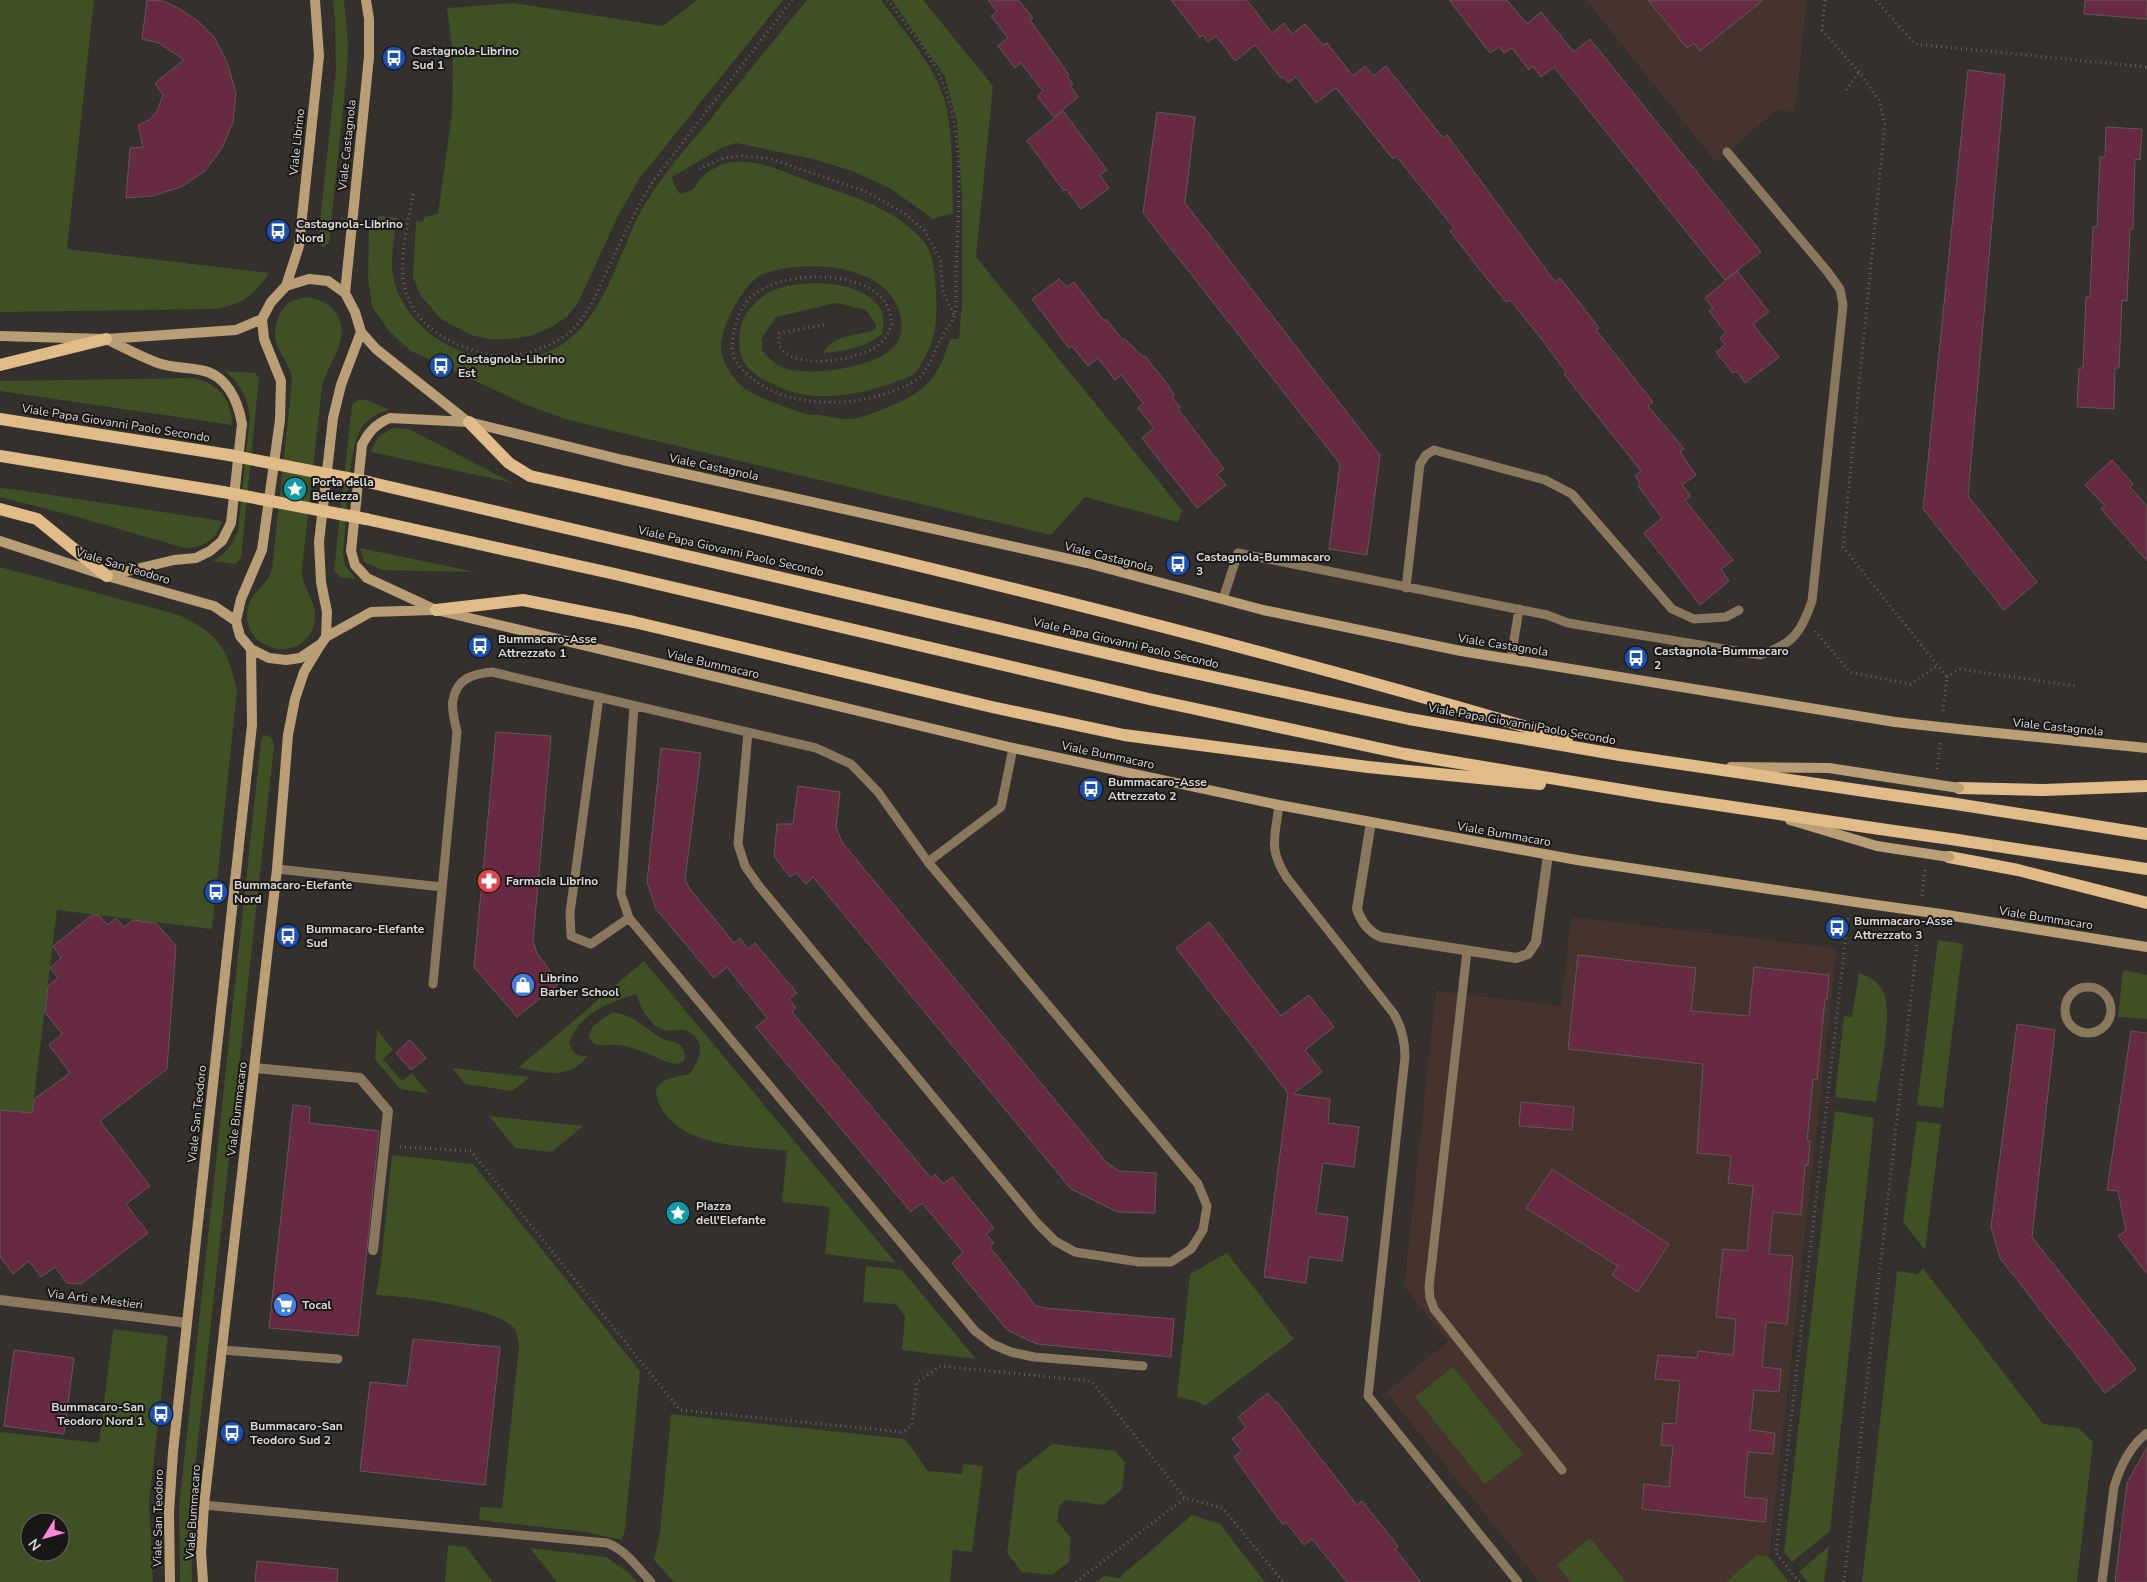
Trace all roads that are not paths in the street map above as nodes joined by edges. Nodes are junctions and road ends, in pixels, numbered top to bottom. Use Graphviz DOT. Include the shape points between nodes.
graph roads {
  1 [pos="315,0"];
  2 [pos="366,0"];
  3 [pos="1728,152"];
  4 [pos="286,286"];
  5 [pos="345,293"];
  6 [pos="262,318"];
  7 [pos="361,332"];
  8 [pos="0,336"];
  9 [pos="106,339"];
  10 [pos="0,365"];
  11 [pos="0,419"];
  12 [pos="469,422"];
  13 [pos="0,456"];
  14 [pos="0,509"];
  15 [pos="0,541"];
  16 [pos="107,576"];
  17 [pos="1406,588"];
  18 [pos="1223,599"];
  19 [pos="1520,609"];
  20 [pos="436,610"];
  21 [pos="1739,610"];
  22 [pos="236,620"];
  23 [pos="323,640"];
  24 [pos="251,649"];
  25 [pos="1510,659"];
  26 [pos="599,697"];
  27 [pos="634,706"];
  28 [pos="748,732"];
  29 [pos="1013,748"];
  30 [pos="2147,748"];
  31 [pos="1620,755"];
  32 [pos="1696,766"];
  33 [pos="2147,786"];
  34 [pos="1959,788"];
  35 [pos="1658,796"];
  36 [pos="1279,806"];
  37 [pos="1758,811"];
  38 [pos="1371,822"];
  39 [pos="2147,834"];
  40 [pos="1548,855"];
  41 [pos="1949,858"];
  42 [pos="928,862"];
  43 [pos="277,869"];
  44 [pos="2147,870"];
  45 [pos="442,887"];
  46 [pos="2147,903"];
  47 [pos="629,918"];
  48 [pos="2147,947"];
  49 [pos="1467,951"];
  50 [pos="433,984"];
  51 [pos="2087,1033"];
  52 [pos="254,1068"];
  53 [pos="373,1250"];
  54 [pos="0,1300"];
  55 [pos="186,1322"];
  56 [pos="222,1350"];
  57 [pos="338,1359"];
  58 [pos="1143,1366"];
  59 [pos="2147,1433"];
  60 [pos="1562,1470"];
  61 [pos="204,1505"];
  62 [pos="170,1582"];
  63 [pos="203,1582"];
  64 [pos="651,1582"];
  65 [pos="1518,1582"];
  66 [pos="2102,1582"];
  1 -- 4 [label="main road, Viale Librino" via="319,56 299,246"];
  2 -- 5 [label="main road, Viale Castagnola" via="369,57"];
  3 -- 19 [label="lane" via="1840,289 1842,305 1812,601 1804,623 1794,637 1777,649 1760,655 1568,624"];
  4 -- 5 [label="main road" via="308,279 328,281"];
  4 -- 6 [label="main road"];
  5 -- 7 [label="main road" via="356,312"];
  6 -- 9 [label="main road" via="236,330"];
  6 -- 22 [label="main road" via="264,339 281,381 280,420 262,550 241,599"];
  7 -- 12 [label="main road" via="376,349"];
  7 -- 23 [label="main road" via="340,385 332,428 319,542 321,582 327,612"];
  8 -- 9 [label="main road"];
  9 -- 10 [label="main road"];
  9 -- 16 [label="main road" via="159,364 203,370 219,379 232,392 242,424 231,523 222,541 196,558"];
  11 -- 31 [label="main road, Viale Papa Giovanni Paolo Secondo, bridge" via="229,455 368,482 1157,665 1409,719"];
  12 -- 18 [label="main road, Viale Castagnola" via="623,460 1087,563"];
  12 -- 20 [label="main road" via="390,418 370,431 362,445 351,552 355,565 367,578"];
  12 -- 31 [label="main road" via="509,463 530,476 1093,608 1466,709"];
  13 -- 35 [label="main road, bridge" via="366,519 1405,754"];
  14 -- 16 [label="main road" via="38,519"];
  15 -- 16 [label="main road, Viale San Teodoro"];
  16 -- 22 [label="main road, Viale San Teodoro" via="214,606"];
  17 -- 18 [label="lane" via="1238,553"];
  17 -- 19 [label="lane"];
  17 -- 21 [label="lane" via="1420,464 1434,450 1544,480 1572,494 1672,609 1694,619 1726,617"];
  18 -- 25 [label="main road, Viale Castagnola" via="1263,610"];
  19 -- 25 [label="lane"];
  20 -- 23 [label="main road" via="371,612"];
  20 -- 29 [label="main road, Viale Bummacaro"];
  20 -- 35 [label="main road" via="523,600 634,622 1124,735 1368,767"];
  22 -- 24 [label="main road" via="240,636"];
  23 -- 24 [label="main road" via="300,658 286,660 269,658"];
  23 -- 43 [label="main road, Viale Bummacaro" via="304,672 290,726"];
  24 -- 55 [label="main road, Viale San Teodoro" via="252,725"];
  25 -- 30 [label="main road, Viale Castagnola, bridge" via="1895,722"];
  26 -- 27 [label="lane"];
  26 -- 45 [label="lane" via="492,672 475,673 462,682 452,701 457,732"];
  26 -- 47 [label="lane" via="570,913 571,936 591,944"];
  27 -- 28 [label="lane"];
  27 -- 47 [label="lane" via="620,894"];
  28 -- 42 [label="lane" via="816,748 851,764 878,792"];
  28 -- 42 [label="lane" via="738,844 745,866 1038,1224 1055,1240 1084,1254 1139,1262 1170,1262 1191,1249 1203,1230 1207,1206 1198,1184"];
  29 -- 36 [label="main road, Viale Bummacaro"];
  29 -- 42 [label="lane" via="1001,807"];
  31 -- 32 [label="main road, Viale Papa Giovanni Paolo Secondo"];
  32 -- 34 [label="main road, bridge" via="1829,768"];
  32 -- 39 [label="main road, Viale Papa Giovanni Paolo Secondo, bridge"];
  33 -- 34 [label="main road" via="2044,790"];
  35 -- 37 [label="main road"];
  36 -- 38 [label="main road, Viale Bummacaro"];
  36 -- 65 [label="lane" via="1274,846 1276,862 1394,1014 1405,1041 1368,1396"];
  37 -- 41 [label="main road, bridge" via="1878,846"];
  37 -- 44 [label="main road, bridge"];
  38 -- 40 [label="main road, Viale Bummacaro"];
  38 -- 49 [label="street" via="1357,900 1360,918 1381,937"];
  40 -- 48 [label="main road, Viale Bummacaro, bridge"];
  40 -- 49 [label="street" via="1533,949 1516,958"];
  41 -- 46 [label="main road" via="2018,870"];
  43 -- 45 [label="lane"];
  43 -- 52 [label="main road, Viale Bummacaro"];
  45 -- 50 [label="lane"];
  47 -- 58 [label="lane" via="975,1331 992,1344 1034,1357"];
  49 -- 60 [label="lane" via="1428,1287 1430,1298 1434,1309"];
  51 -- 51 [label="lane" via="2101,1029 2111,1010 2100,991 2084,988 2071,995 2066,1008 2069,1023 2080,1032"];
  52 -- 53 [label="street" via="360,1078 388,1112"];
  52 -- 56 [label="main road, Viale Bummacaro"];
  54 -- 55 [label="street, Via Arti e Mestieri"];
  55 -- 62 [label="main road, Viale San Teodoro" via="169,1512"];
  56 -- 57 [label="lane"];
  56 -- 61 [label="main road, Viale Bummacaro"];
  59 -- 66 [label="lane" via="2129,1453 2114,1487"];
  61 -- 63 [label="main road, Viale Bummacaro"];
  61 -- 64 [label="lane" via="607,1543 626,1554"];
}
